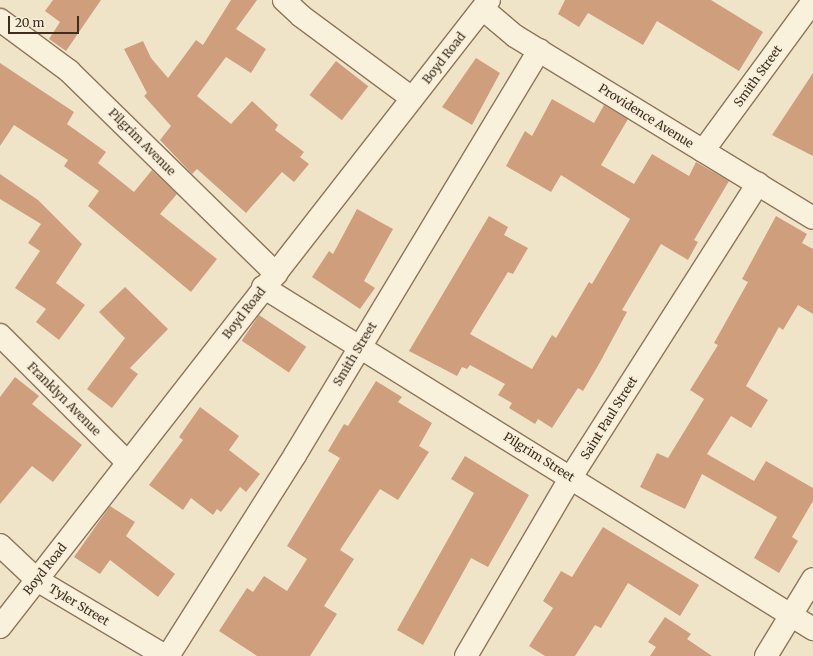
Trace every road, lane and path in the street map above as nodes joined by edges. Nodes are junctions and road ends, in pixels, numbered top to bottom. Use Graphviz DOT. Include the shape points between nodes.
graph roads {
  1 [pos="284,0"];
  2 [pos="813,1"];
  3 [pos="486,4"];
  4 [pos="0,20"];
  5 [pos="539,50"];
  6 [pos="412,98"];
  7 [pos="703,151"];
  8 [pos="758,184"];
  9 [pos="813,218"];
  10 [pos="269,280"];
  11 [pos="0,335"];
  12 [pos="361,346"];
  13 [pos="128,463"];
  14 [pos="571,477"];
  15 [pos="0,545"];
  16 [pos="813,579"];
  17 [pos="37,580"];
  18 [pos="792,616"];
  19 [pos="0,627"];
  20 [pos="813,629"];
  21 [pos="166,656"];
  22 [pos="466,656"];
  23 [pos="766,656"];
  1 -- 6 [label="street" via="300,16"];
  2 -- 7 [label="street, Smith Street"];
  3 -- 5 [label="street, Providence Avenue"];
  3 -- 6 [label="street, Boyd Road"];
  4 -- 10 [label="street, Pilgrim Avenue" via="69,71"];
  5 -- 7 [label="street, Providence Avenue"];
  5 -- 12 [label="street, Smith Street"];
  6 -- 10 [label="street, Boyd Road"];
  7 -- 8 [label="street, Providence Avenue"];
  8 -- 9 [label="street, Providence Avenue"];
  8 -- 14 [label="street, Saint Paul Street"];
  10 -- 12 [label="street, Pilgrim Street"];
  10 -- 13 [label="street, Boyd Road"];
  11 -- 13 [label="street, Franklyn Avenue"];
  12 -- 14 [label="street, Pilgrim Street"];
  12 -- 21 [label="street, Smith Street"];
  13 -- 17 [label="street, Boyd Road"];
  14 -- 18 [label="street, Pilgrim Street"];
  14 -- 22 [label="street, Saint Paul Street"];
  15 -- 17 [label="street, Tyler Street"];
  16 -- 18 [label="street"];
  17 -- 19 [label="street, Boyd Road"];
  17 -- 21 [label="street, Tyler Street"];
  18 -- 20 [label="street, Pilgrim Street"];
  18 -- 23 [label="street"];
}
